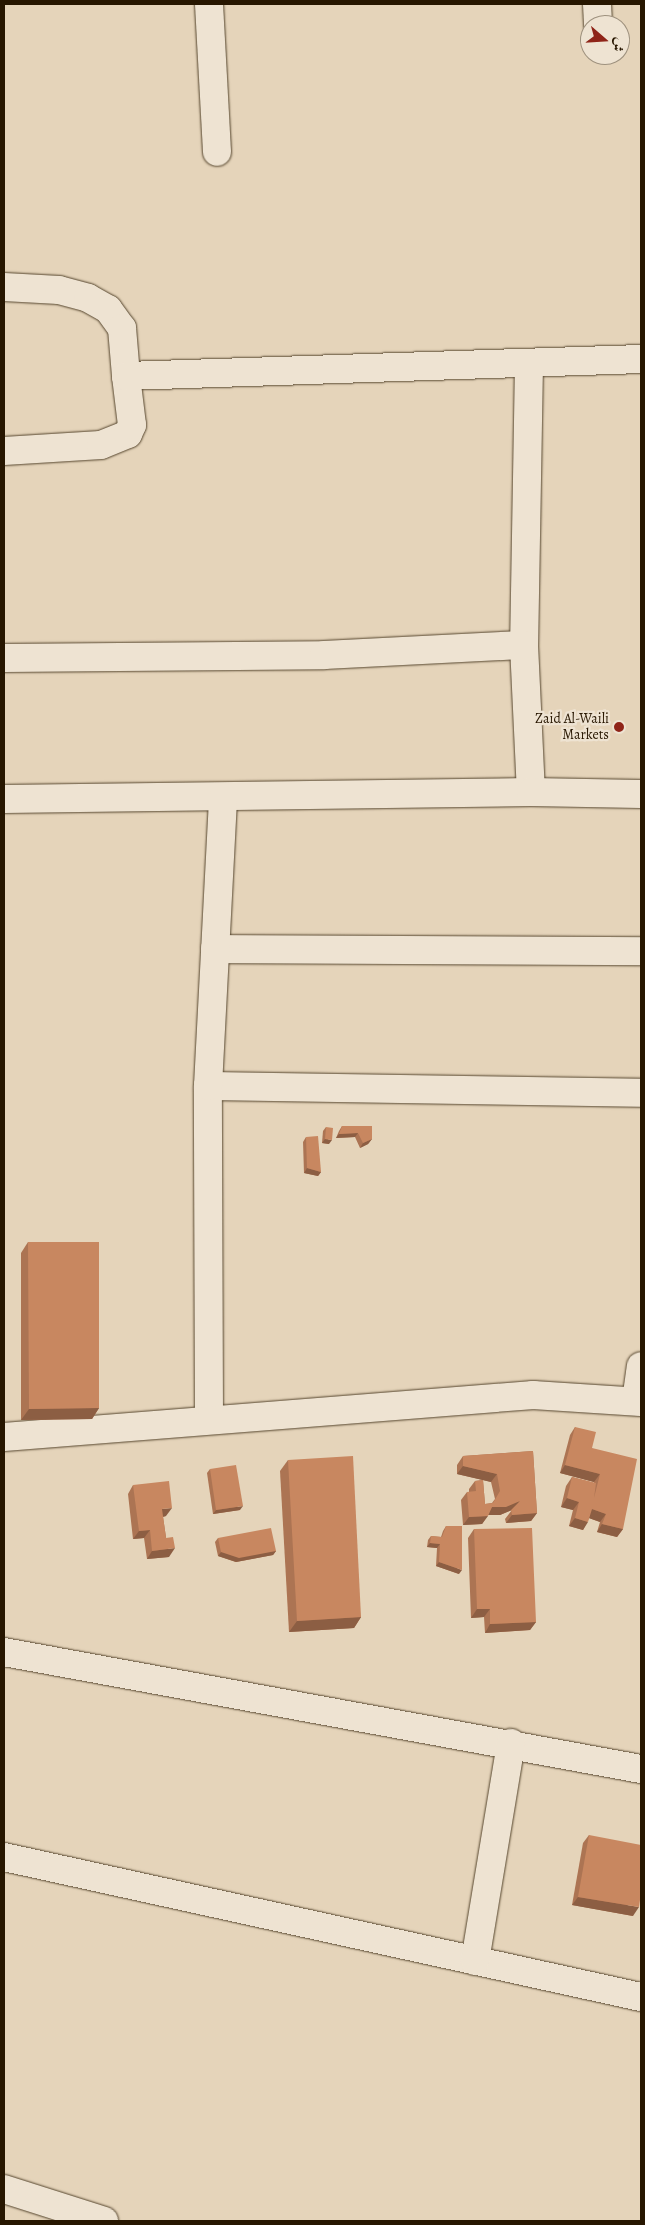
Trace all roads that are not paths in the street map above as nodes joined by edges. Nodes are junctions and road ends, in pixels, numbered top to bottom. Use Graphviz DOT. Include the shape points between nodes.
graph roads {
  1 [pos="209,4"];
  2 [pos="217,152"];
  3 [pos="4,287"];
  4 [pos="641,359"];
  5 [pos="529,364"];
  6 [pos="126,376"];
  7 [pos="4,451"];
  8 [pos="524,645"];
  9 [pos="4,658"];
  10 [pos="530,792"];
  11 [pos="641,794"];
  12 [pos="222,798"];
  13 [pos="4,799"];
  14 [pos="215,949"];
  15 [pos="641,951"];
  16 [pos="208,1086"];
  17 [pos="641,1093"];
  18 [pos="641,1366"];
  19 [pos="639,1401"];
  20 [pos="209,1420"];
  21 [pos="4,1437"];
  22 [pos="4,1652"];
  23 [pos="511,1743"];
  24 [pos="641,1769"];
  25 [pos="4,1857"];
  26 [pos="475,1961"];
  27 [pos="641,1997"];
  28 [pos="4,2189"];
  29 [pos="104,2221"];
  1 -- 2 [label="street"];
  3 -- 6 [label="street" via="59,290 88,298 108,309 122,328"];
  4 -- 5 [label="street"];
  5 -- 6 [label="street"];
  5 -- 8 [label="street"];
  6 -- 7 [label="street" via="132,425 128,434 101,445"];
  8 -- 9 [label="street" via="324,655"];
  8 -- 10 [label="street"];
  10 -- 11 [label="street"];
  10 -- 12 [label="street"];
  12 -- 13 [label="street"];
  12 -- 14 [label="street"];
  14 -- 15 [label="street"];
  14 -- 16 [label="street"];
  16 -- 17 [label="street"];
  16 -- 20 [label="street"];
  18 -- 19 [label="street"];
  19 -- 20 [label="street" via="533,1394"];
  20 -- 21 [label="street"];
  22 -- 23 [label="street"];
  23 -- 24 [label="street"];
  23 -- 26 [label="street"];
  25 -- 26 [label="street"];
  26 -- 27 [label="street"];
  28 -- 29 [label="street"];
}
